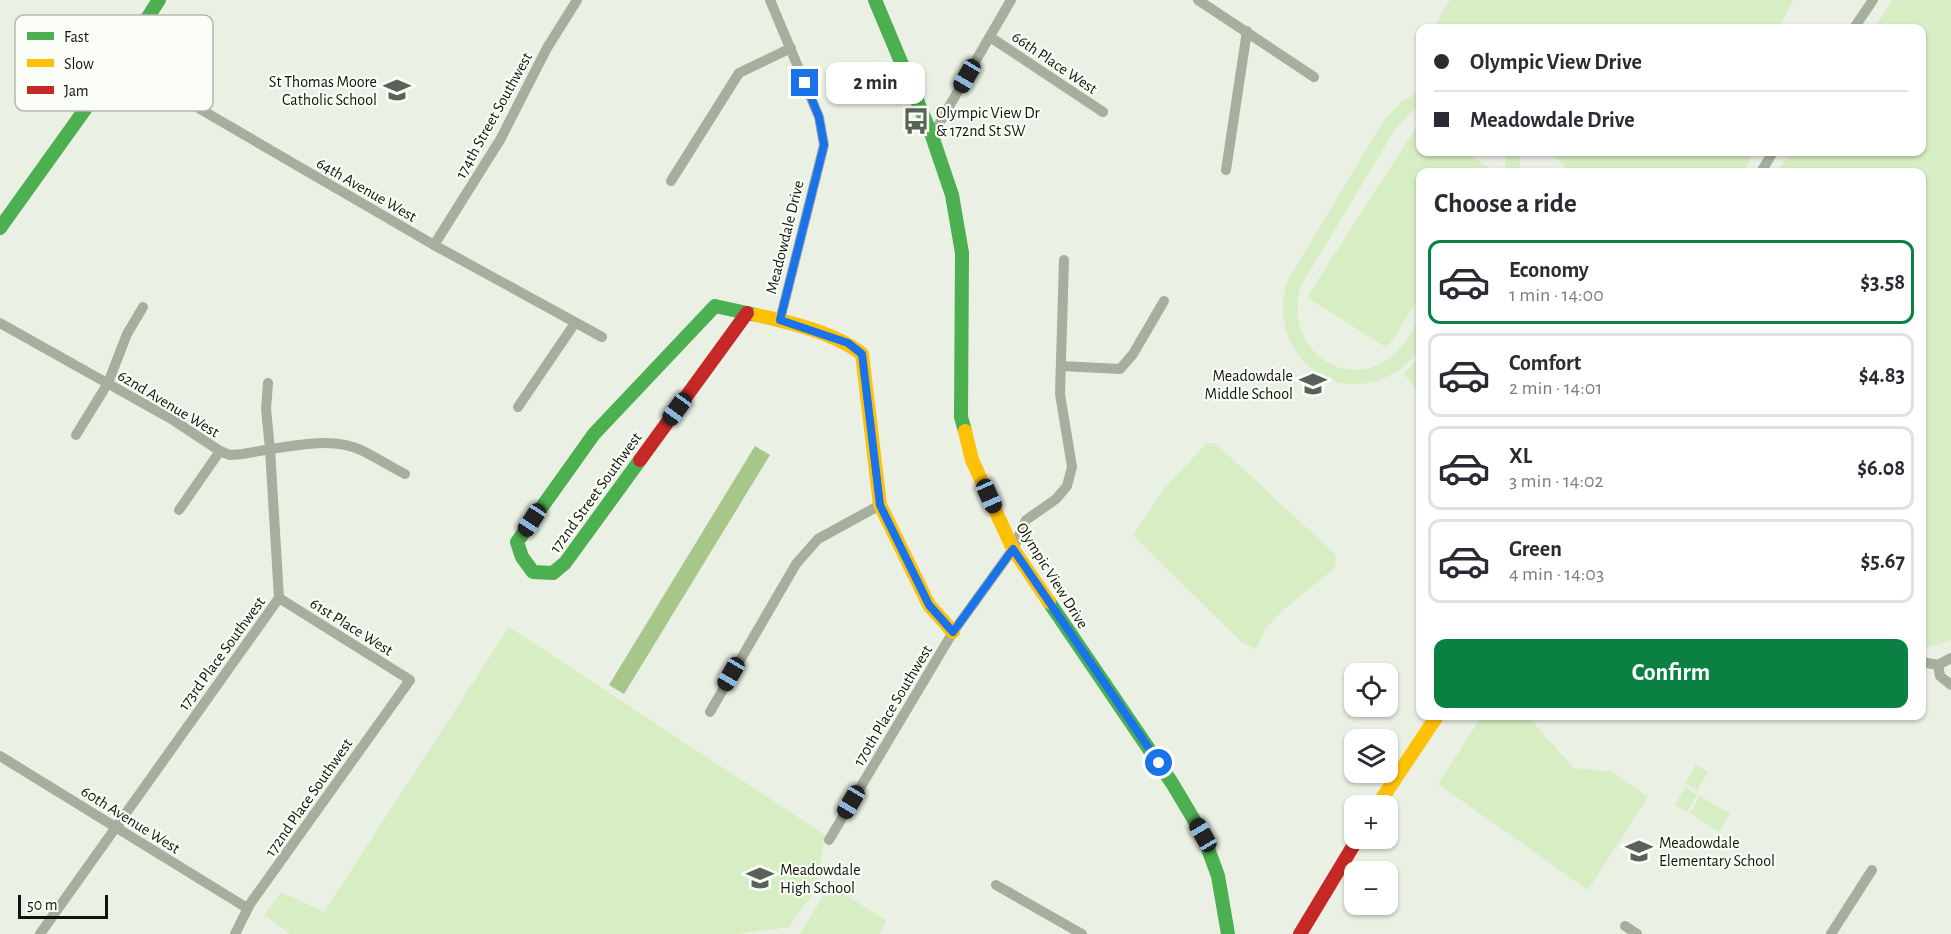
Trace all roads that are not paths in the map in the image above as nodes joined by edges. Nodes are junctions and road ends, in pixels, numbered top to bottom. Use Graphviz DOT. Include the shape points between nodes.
graph roads {
  1 [pos="159,0"];
  2 [pos="577,0"];
  3 [pos="770,0"];
  4 [pos="875,0"];
  5 [pos="1011,0"];
  6 [pos="1198,0"];
  7 [pos="1873,0"];
  8 [pos="149,15"];
  9 [pos="1857,24"];
  10 [pos="1247,31"];
  11 [pos="990,37"];
  12 [pos="791,48"];
  13 [pos="1314,77"];
  14 [pos="83,111"];
  15 [pos="203,111"];
  16 [pos="1103,112"];
  17 [pos="932,136"];
  18 [pos="1226,170"];
  19 [pos="671,181"];
  20 [pos="2,222"];
  21 [pos="434,245"];
  22 [pos="1064,260"];
  23 [pos="1164,301"];
  24 [pos="143,307"];
  25 [pos="747,313"];
  26 [pos="780,320"];
  27 [pos="0,323"];
  28 [pos="575,323"];
  29 [pos="602,337"];
  30 [pos="1061,366"];
  31 [pos="108,383"];
  32 [pos="268,383"];
  33 [pos="518,407"];
  34 [pos="76,435"];
  35 [pos="270,449"];
  36 [pos="220,451"];
  37 [pos="405,474"];
  38 [pos="880,505"];
  39 [pos="179,510"];
  40 [pos="1013,549"];
  41 [pos="279,598"];
  42 [pos="953,632"];
  43 [pos="1951,658"];
  44 [pos="1926,663"];
  45 [pos="1938,665"];
  46 [pos="410,680"];
  47 [pos="1951,685"];
  48 [pos="710,712"];
  49 [pos="1434,720"];
  50 [pos="0,756"];
  51 [pos="1384,795"];
  52 [pos="115,827"];
  53 [pos="829,840"];
  54 [pos="1351,849"];
  55 [pos="1872,870"];
  56 [pos="996,885"];
  57 [pos="247,908"];
  58 [pos="1625,926"];
  59 [pos="40,934"];
  60 [pos="235,934"];
  61 [pos="1082,934"];
  62 [pos="1228,934"];
  63 [pos="1300,934"];
  64 [pos="1637,934"];
  65 [pos="1831,934"];
  1 -- 8 [label="street"];
  2 -- 21 [label="street, 174th Street Southwest" via="547,48 500,140"];
  3 -- 12 [label="street, Meadowdale Drive"];
  4 -- 17 [label="street, Olympic View Drive"];
  5 -- 11 [label="street"];
  6 -- 10 [label="street"];
  7 -- 9 [label="street"];
  10 -- 13 [label="street"];
  10 -- 18 [label="street"];
  11 -- 16 [label="street, 66th Place West"];
  11 -- 17 [label="street"];
  12 -- 19 [label="street" via="739,73"];
  12 -- 26 [label="street, Meadowdale Drive" via="819,117 824,145"];
  14 -- 20 [label="street"];
  15 -- 21 [label="street, 64th Avenue West"];
  17 -- 40 [label="street, Olympic View Drive" via="952,195 962,253 961,417 972,460"];
  21 -- 28 [label="street, 64th Avenue West"];
  22 -- 30 [label="street, 170th Place Southwest"];
  23 -- 30 [label="street" via="1120,369"];
  24 -- 31 [label="street" via="127,334"];
  25 -- 25 [label="street, 172nd Street Southwest" via="715,306 594,434 518,542 522,557 533,572 553,573 565,563"];
  25 -- 26 [label="street, 172nd Street Southwest"];
  26 -- 38 [label="street, Meadowdale Drive" via="848,343 862,354"];
  27 -- 31 [label="street, 62nd Avenue West"];
  28 -- 29 [label="street, 64th Avenue West"];
  28 -- 33 [label="street"];
  30 -- 40 [label="street, 170th Place Southwest" via="1060,394 1072,467 1067,486 1026,520"];
  31 -- 34 [label="street"];
  31 -- 36 [label="street, 62nd Avenue West"];
  32 -- 35 [label="street"];
  35 -- 36 [label="street, 62nd Avenue West" via="236,454"];
  35 -- 37 [label="street" via="320,442 343,444"];
  35 -- 41 [label="street, 173rd Place Southwest"];
  36 -- 39 [label="street"];
  38 -- 42 [label="street, Meadowdale Drive" via="929,605"];
  38 -- 48 [label="street" via="818,539 796,564"];
  40 -- 42 [label="street, 170th Place Southwest"];
  40 -- 62 [label="street, Olympic View Drive" via="1203,835 1218,876"];
  41 -- 46 [label="street, 61st Place West"];
  41 -- 52 [label="street, 173rd Place Southwest"];
  42 -- 53 [label="street, 170th Place Southwest"];
  43 -- 45 [label="street"];
  44 -- 45 [label="street"];
  45 -- 47 [label="street" via="1940,676"];
  46 -- 57 [label="street, 172nd Place Southwest"];
  49 -- 51 [label="street"];
  50 -- 52 [label="street, 60th Avenue West"];
  52 -- 57 [label="street, 60th Avenue West"];
  52 -- 59 [label="street, 173rd Place Southwest"];
  54 -- 63 [label="street"];
  55 -- 65 [label="street"];
  56 -- 61 [label="street"];
  57 -- 60 [label="street, 172nd Place Southwest"];
  58 -- 64 [label="street"];
}
